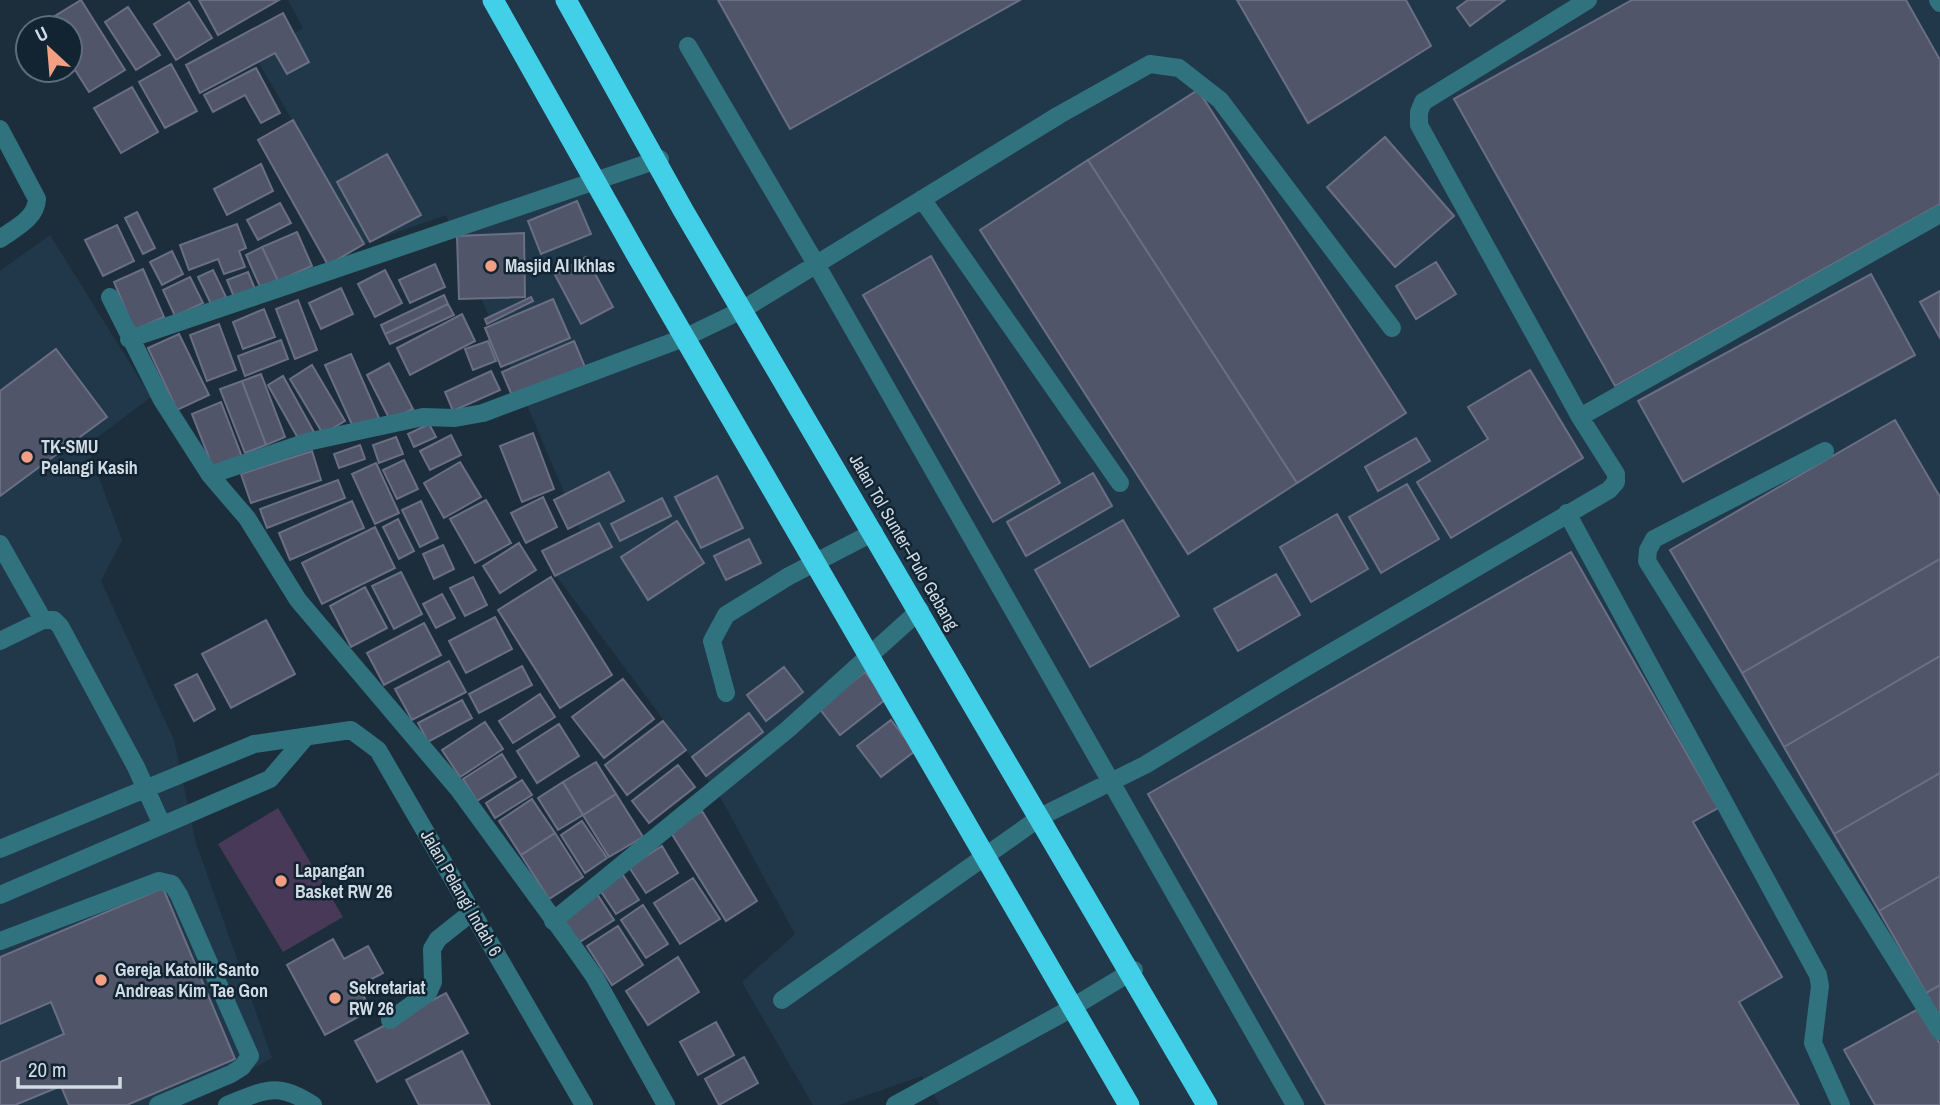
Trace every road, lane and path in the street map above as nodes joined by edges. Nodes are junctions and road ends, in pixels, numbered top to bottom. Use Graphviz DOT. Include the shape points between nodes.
graph roads {
  1 [pos="493,0"];
  2 [pos="566,0"];
  3 [pos="1588,0"];
  4 [pos="688,46"];
  5 [pos="0,130"];
  6 [pos="660,159"];
  7 [pos="922,199"];
  8 [pos="1940,214"];
  9 [pos="0,239"];
  10 [pos="816,264"];
  11 [pos="110,297"];
  12 [pos="1392,328"];
  13 [pos="129,339"];
  14 [pos="1580,417"];
  15 [pos="1825,451"];
  16 [pos="209,475"];
  17 [pos="1120,483"];
  18 [pos="1567,513"];
  19 [pos="874,532"];
  20 [pos="0,544"];
  21 [pos="920,610"];
  22 [pos="43,620"];
  23 [pos="0,641"];
  24 [pos="726,693"];
  25 [pos="305,738"];
  26 [pos="1111,783"];
  27 [pos="146,790"];
  28 [pos="162,825"];
  29 [pos="0,849"];
  30 [pos="0,895"];
  31 [pos="472,912"];
  32 [pos="552,921"];
  33 [pos="0,941"];
  34 [pos="1134,970"];
  35 [pos="782,1000"];
  36 [pos="390,1020"];
  37 [pos="1940,1031"];
  38 [pos="158,1105"];
  39 [pos="227,1105"];
  40 [pos="313,1105"];
  41 [pos="584,1105"];
  42 [pos="666,1105"];
  43 [pos="895,1105"];
  44 [pos="1129,1105"];
  45 [pos="1207,1105"];
  46 [pos="1295,1105"];
  47 [pos="1841,1105"];
  1 -- 44 [label="highway, bridge"];
  2 -- 45 [label="highway, Jalan Tol Sunter–Pulo Gebang, bridge" via="683,210"];
  3 -- 14 [label="street" via="1423,102 1419,112 1419,125"];
  4 -- 10 [label="street"];
  5 -- 9 [label="street" via="37,199 30,217"];
  6 -- 13 [label="street"];
  7 -- 10 [label="street"];
  7 -- 12 [label="street" via="1150,64 1179,68 1220,100"];
  7 -- 17 [label="street"];
  8 -- 14 [label="street"];
  10 -- 16 [label="street" via="742,310 686,337 483,413 423,417 307,442"];
  10 -- 26 [label="street"];
  11 -- 13 [label="street"];
  13 -- 16 [label="street"];
  14 -- 18 [label="street" via="1616,474 1616,482"];
  15 -- 37 [label="street" via="1654,539 1647,561"];
  16 -- 32 [label="street" via="247,518 298,600 459,790"];
  18 -- 26 [label="street"];
  18 -- 47 [label="street" via="1818,975 1813,1043"];
  19 -- 24 [label="street" via="726,615 712,641"];
  20 -- 22 [label="street"];
  21 -- 32 [label="street" via="787,730"];
  22 -- 23 [label="street"];
  22 -- 27 [label="street" via="54,620 60,626"];
  25 -- 27 [label="street, Jalan Pelangi Indah 6" via="254,744"];
  25 -- 28 [label="street" via="270,779"];
  25 -- 31 [label="street, Jalan Pelangi Indah 6" via="351,730 378,750"];
  26 -- 35 [label="street" via="1042,816"];
  26 -- 46 [label="street"];
  27 -- 28 [label="street"];
  27 -- 29 [label="street, Jalan Pelangi Indah 6"];
  28 -- 30 [label="street"];
  31 -- 36 [label="street" via="432,949 433,982 428,993"];
  31 -- 41 [label="street, Jalan Pelangi Indah 6"];
  32 -- 42 [label="street" via="594,976"];
  33 -- 38 [label="street" via="159,881 172,884 250,1056 231,1074"];
  34 -- 43 [label="street"];
  39 -- 40 [label="street" via="269,1088 291,1091"];
}
